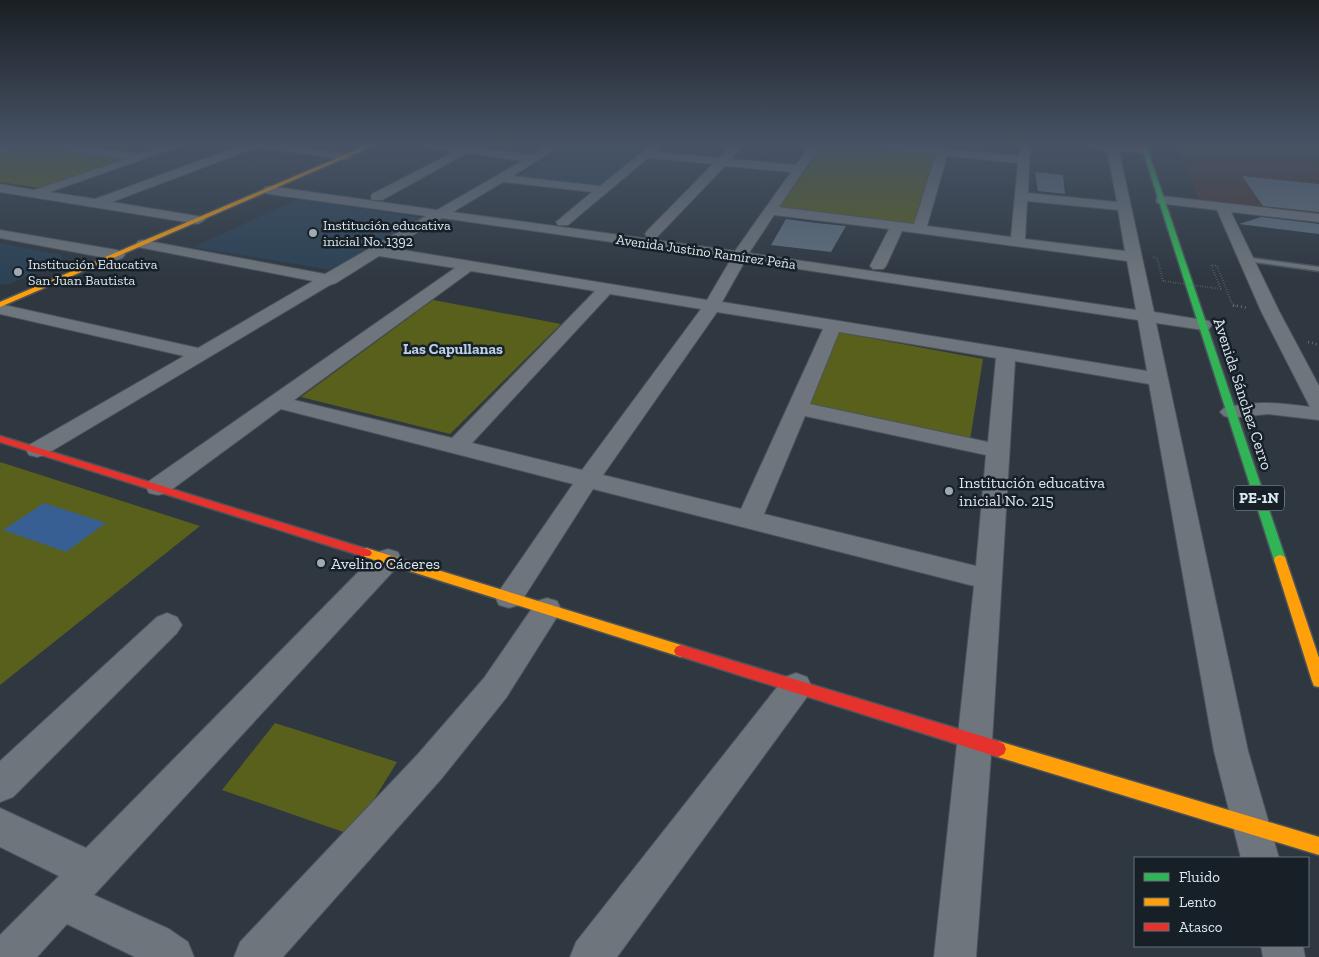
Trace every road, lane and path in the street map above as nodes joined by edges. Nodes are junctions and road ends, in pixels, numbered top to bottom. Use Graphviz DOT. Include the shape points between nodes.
graph roads {
  1 [pos="10,190"];
  2 [pos="48,190"];
  3 [pos="135,190"];
  4 [pos="269,190"];
  5 [pos="329,190"];
  6 [pos="391,190"];
  7 [pos="482,190"];
  8 [pos="604,190"];
  9 [pos="694,190"];
  10 [pos="784,190"];
  11 [pos="930,190"];
  12 [pos="1022,190"];
  13 [pos="1121,190"];
  14 [pos="1158,190"];
  15 [pos="35,194"];
  16 [pos="1022,196"];
  17 [pos="377,197"];
  18 [pos="1162,200"];
  19 [pos="96,204"];
  20 [pos="1124,207"];
  21 [pos="1222,208"];
  22 [pos="446,210"];
  23 [pos="770,210"];
  24 [pos="1319,218"];
  25 [pos="198,220"];
  26 [pos="563,222"];
  27 [pos="897,227"];
  28 [pos="918,230"];
  29 [pos="0,234"];
  30 [pos="652,234"];
  31 [pos="1018,242"];
  32 [pos="143,244"];
  33 [pos="379,251"];
  34 [pos="743,252"];
  35 [pos="117,255"];
  36 [pos="1135,258"];
  37 [pos="1247,259"];
  38 [pos="468,266"];
  39 [pos="878,266"];
  40 [pos="1319,269"];
  41 [pos="330,280"];
  42 [pos="1163,281"];
  43 [pos="606,289"];
  44 [pos="712,306"];
  45 [pos="1233,306"];
  46 [pos="0,307"];
  47 [pos="1143,310"];
  48 [pos="1202,320"];
  49 [pos="834,326"];
  50 [pos="201,354"];
  51 [pos="1006,354"];
  52 [pos="1157,379"];
  53 [pos="277,402"];
  54 [pos="1319,405"];
  55 [pos="798,408"];
  56 [pos="1231,412"];
  57 [pos="1319,414"];
  58 [pos="0,439"];
  59 [pos="456,447"];
  60 [pos="38,450"];
  61 [pos="998,450"];
  62 [pos="588,479"];
  63 [pos="158,487"];
  64 [pos="749,520"];
  65 [pos="388,559"];
  66 [pos="987,579"];
  67 [pos="509,597"];
  68 [pos="547,609"];
  69 [pos="167,625"];
  70 [pos="1319,681"];
  71 [pos="796,687"];
  72 [pos="975,742"];
  73 [pos="0,786"];
  74 [pos="0,827"];
  75 [pos="1251,827"];
  76 [pos="1319,846"];
  77 [pos="1260,857"];
  78 [pos="91,871"];
  79 [pos="62,901"];
  80 [pos="8,957"];
  81 [pos="173,957"];
  82 [pos="255,957"];
  83 [pos="591,957"];
  84 [pos="955,957"];
  1 -- 15 [label="street"];
  2 -- 15 [label="street"];
  3 -- 19 [label="street"];
  4 -- 22 [label="street, Avenida Justino Ramírez Peña"];
  4 -- 25 [label="main road"];
  5 -- 17 [label="street, Avenida Justino Ramírez Peña"];
  6 -- 17 [label="street"];
  7 -- 22 [label="street"];
  8 -- 26 [label="street"];
  9 -- 30 [label="street"];
  10 -- 23 [label="street"];
  11 -- 28 [label="street"];
  12 -- 16 [label="street"];
  13 -- 20 [label="street"];
  14 -- 18 [label="main road, Avenida Sánchez Cerro / PE-1N"];
  15 -- 19 [label="street"];
  16 -- 20 [label="street"];
  16 -- 31 [label="street"];
  17 -- 22 [label="street, Avenida Justino Ramírez Peña"];
  18 -- 21 [label="street"];
  18 -- 48 [label="main road, Avenida Sánchez Cerro / PE-1N"];
  19 -- 25 [label="street"];
  20 -- 36 [label="street"];
  21 -- 24 [label="street"];
  21 -- 37 [label="street"];
  22 -- 26 [label="street, Avenida Justino Ramírez Peña"];
  22 -- 33 [label="street"];
  22 -- 34 [label="street, Avenida Justino Ramírez Peña"];
  23 -- 27 [label="street"];
  23 -- 34 [label="street"];
  25 -- 32 [label="main road"];
  26 -- 30 [label="street, Avenida Justino Ramírez Peña"];
  27 -- 28 [label="street"];
  27 -- 39 [label="street"];
  28 -- 31 [label="street"];
  29 -- 35 [label="street"];
  30 -- 34 [label="street, Avenida Justino Ramírez Peña"];
  31 -- 36 [label="street"];
  32 -- 35 [label="main road"];
  32 -- 41 [label="street"];
  33 -- 38 [label="street"];
  33 -- 41 [label="street"];
  34 -- 39 [label="street, Avenida Justino Ramírez Peña"];
  34 -- 44 [label="street"];
  34 -- 47 [label="street, Avenida Justino Ramírez Peña"];
  35 -- 46 [label="main road"];
  36 -- 47 [label="street"];
  37 -- 40 [label="lane"];
  37 -- 54 [label="street"];
  38 -- 43 [label="street"];
  38 -- 53 [label="street"];
  39 -- 47 [label="street, Avenida Justino Ramírez Peña"];
  41 -- 50 [label="street"];
  42 -- 45 [label="path, bridge" via="1221,289 1211,265 1217,266"];
  43 -- 44 [label="street"];
  43 -- 59 [label="street"];
  44 -- 49 [label="street"];
  44 -- 62 [label="street"];
  46 -- 50 [label="street"];
  47 -- 48 [label="street"];
  47 -- 52 [label="street"];
  48 -- 56 [label="main road, Avenida Sánchez Cerro / PE-1N"];
  49 -- 51 [label="street"];
  49 -- 55 [label="street"];
  50 -- 60 [label="street"];
  51 -- 52 [label="street"];
  51 -- 61 [label="street"];
  52 -- 75 [label="street" via="1230,751"];
  53 -- 59 [label="street"];
  53 -- 63 [label="street"];
  55 -- 61 [label="street"];
  55 -- 64 [label="street"];
  56 -- 57 [label="street" via="1268,408"];
  56 -- 70 [label="main road, Avenida Sánchez Cerro / PE-1N"];
  58 -- 60 [label="main road"];
  59 -- 62 [label="street"];
  60 -- 63 [label="main road"];
  61 -- 66 [label="street"];
  62 -- 64 [label="street"];
  62 -- 67 [label="street"];
  63 -- 65 [label="main road"];
  64 -- 66 [label="street"];
  65 -- 67 [label="main road"];
  65 -- 78 [label="street"];
  66 -- 72 [label="street"];
  67 -- 68 [label="main road"];
  68 -- 71 [label="main road"];
  68 -- 82 [label="street" via="495,688 430,766"];
  69 -- 73 [label="street"];
  71 -- 72 [label="main road"];
  71 -- 83 [label="street"];
  72 -- 75 [label="main road"];
  72 -- 84 [label="street"];
  74 -- 78 [label="street"];
  75 -- 76 [label="main road"];
  75 -- 77 [label="street"];
  78 -- 79 [label="street"];
  79 -- 80 [label="street"];
  79 -- 81 [label="street" via="154,944"];
}
